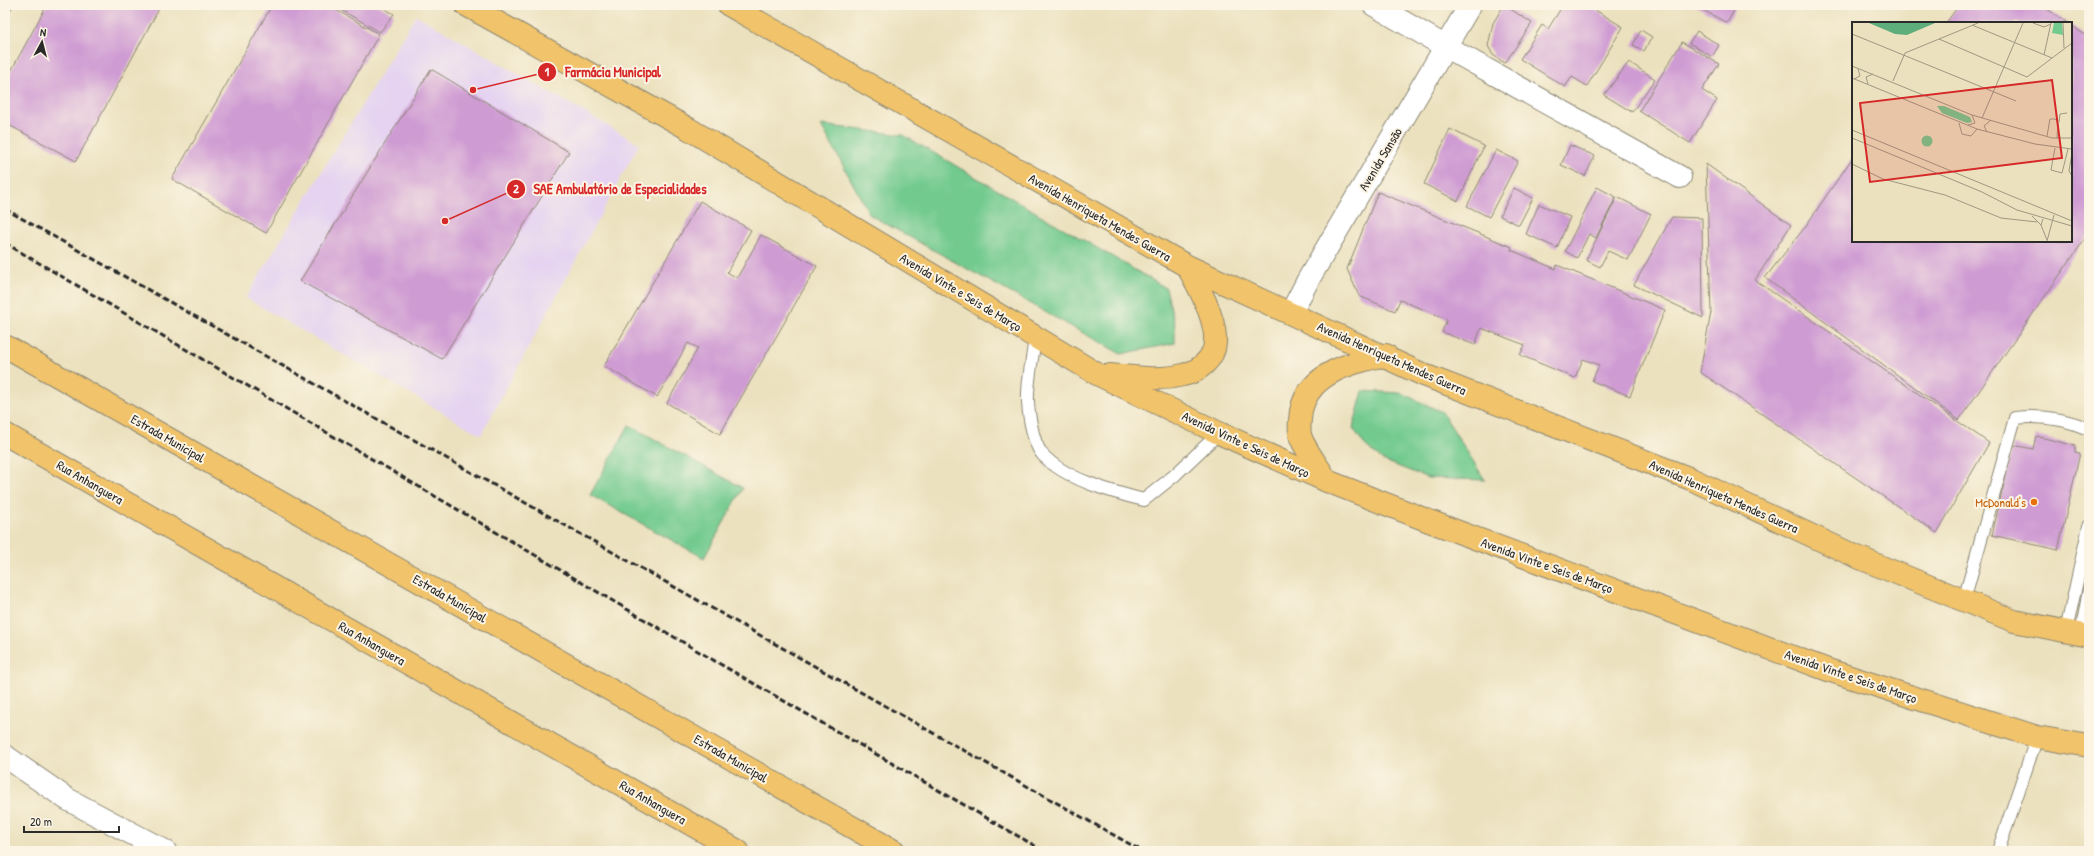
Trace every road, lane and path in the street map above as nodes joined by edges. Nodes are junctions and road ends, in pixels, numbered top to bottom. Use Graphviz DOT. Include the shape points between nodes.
graph roads {
  1 [pos="466,5"];
  2 [pos="729,5"];
  3 [pos="1374,5"];
  4 [pos="1470,5"];
  5 [pos="1446,47"];
  6 [pos="1680,176"];
  7 [pos="1187,266"];
  8 [pos="1291,313"];
  9 [pos="1035,337"];
  10 [pos="5,346"];
  11 [pos="1386,356"];
  12 [pos="1097,374"];
  13 [pos="2089,429"];
  14 [pos="1219,433"];
  15 [pos="5,434"];
  16 [pos="1327,480"];
  17 [pos="2089,526"];
  18 [pos="2089,590"];
  19 [pos="1964,600"];
  20 [pos="2079,634"];
  21 [pos="2037,737"];
  22 [pos="2089,746"];
  23 [pos="5,756"];
  24 [pos="165,851"];
  25 [pos="738,851"];
  26 [pos="894,851"];
  27 [pos="1998,851"];
  1 -- 9 [label="main road, Avenida Vinte e Seis de Março" via="689,129"];
  2 -- 7 [label="main road, Avenida Henriqueta Mendes Guerra"];
  3 -- 5 [label="street"];
  4 -- 5 [label="street, Avenida Sansão"];
  5 -- 6 [label="street"];
  5 -- 8 [label="street, Avenida Sansão"];
  7 -- 8 [label="main road, Avenida Henriqueta Mendes Guerra"];
  7 -- 12 [label="main road" via="1202,296 1214,333 1216,344 1207,363 1184,375 1156,378"];
  8 -- 11 [label="main road, Avenida Henriqueta Mendes Guerra"];
  9 -- 12 [label="main road, Avenida Vinte e Seis de Março"];
  9 -- 14 [label="lane" via="1028,393 1032,432 1041,453 1077,477 1117,494 1144,500 1175,475"];
  10 -- 26 [label="main road, Estrada Municipal"];
  11 -- 16 [label="main road" via="1353,362 1330,372 1303,401 1299,420 1301,438"];
  11 -- 19 [label="main road, Avenida Henriqueta Mendes Guerra" via="1424,374 1691,478 1855,556"];
  12 -- 14 [label="main road, Avenida Vinte e Seis de Março"];
  13 -- 19 [label="lane" via="2073,422 2041,417 2015,418"];
  14 -- 16 [label="main road, Avenida Vinte e Seis de Março"];
  15 -- 25 [label="main road, Rua Anhanguera"];
  16 -- 21 [label="main road, Avenida Vinte e Seis de Março" via="1429,521 1828,670"];
  17 -- 20 [label="lane"];
  18 -- 20 [label="lane"];
  19 -- 20 [label="main road, Avenida Henriqueta Mendes Guerra" via="2014,621"];
  21 -- 22 [label="main road, Avenida Vinte e Seis de Março"];
  21 -- 27 [label="lane"];
  23 -- 24 [label="street" via="67,799"];
}
